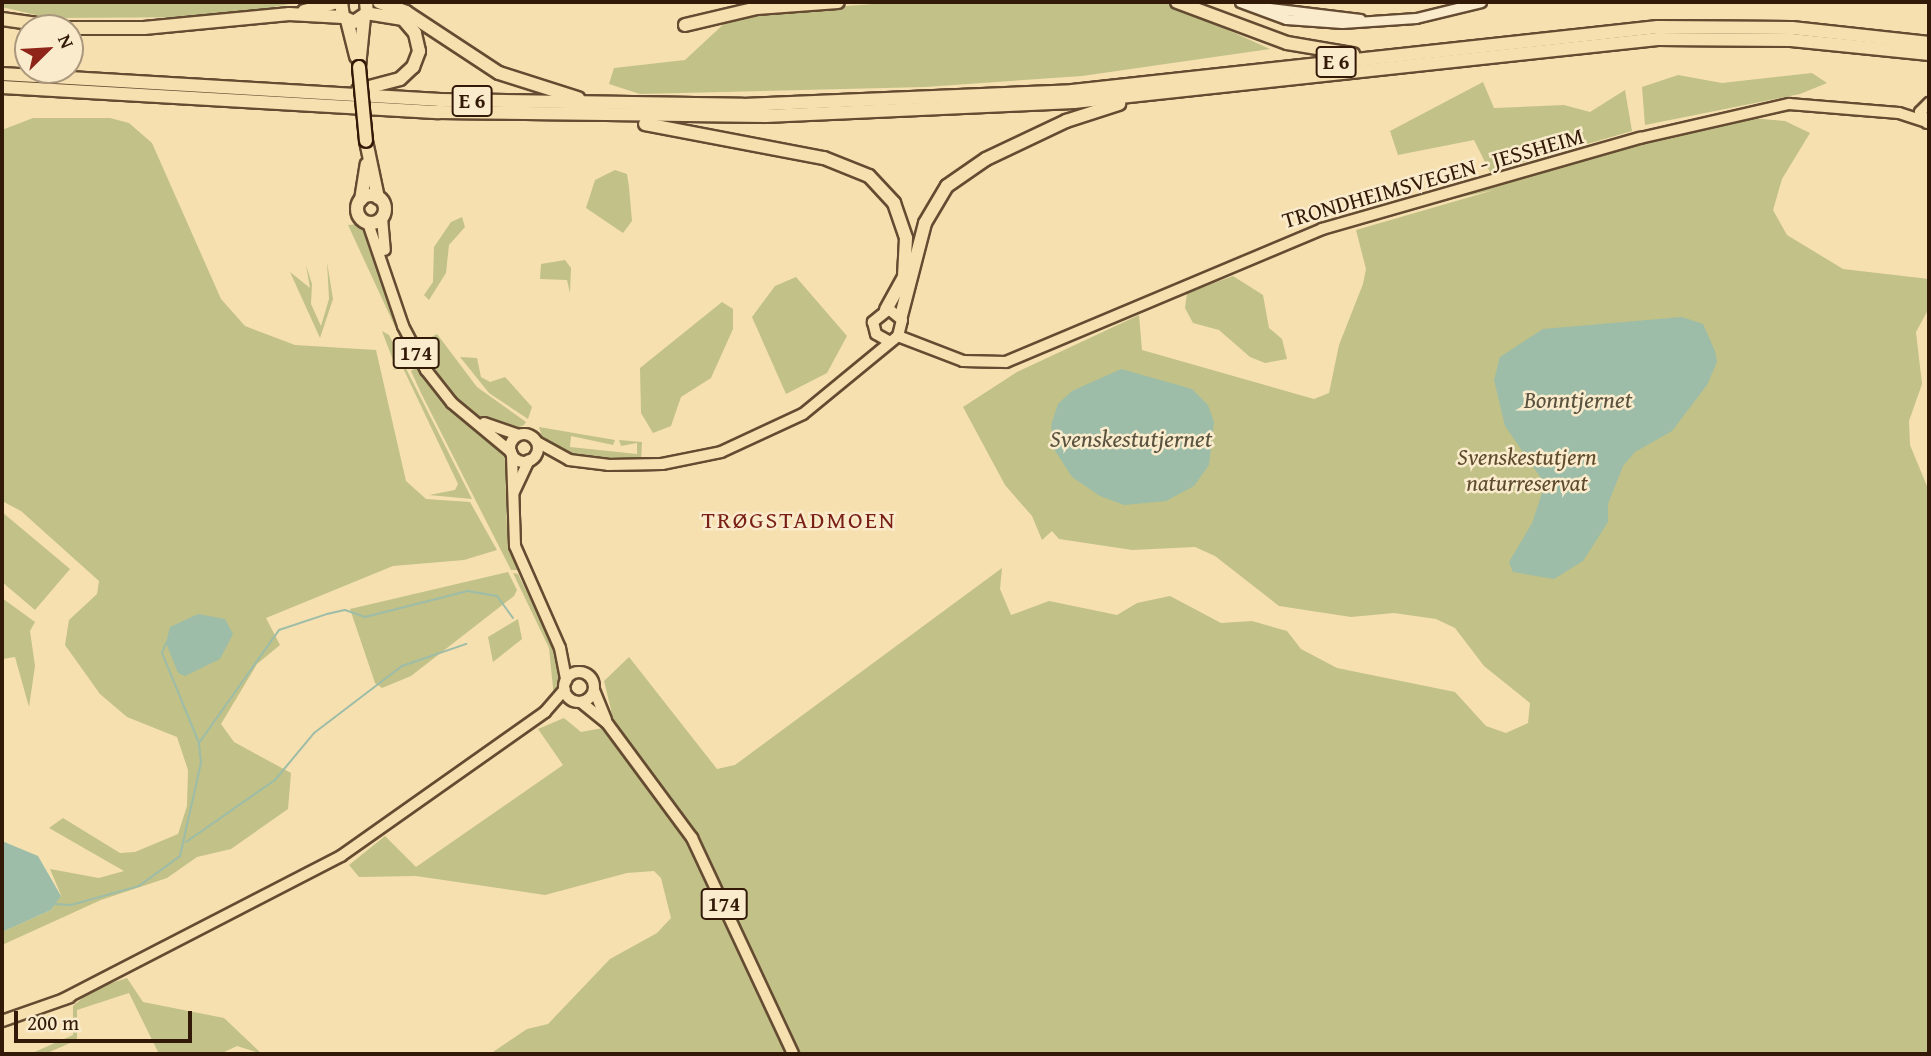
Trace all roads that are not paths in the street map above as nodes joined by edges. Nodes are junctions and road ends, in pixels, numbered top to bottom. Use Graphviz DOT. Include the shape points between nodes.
graph roads {
  1 [pos="339,2"];
  2 [pos="379,2"];
  3 [pos="838,2"];
  4 [pos="1177,2"];
  5 [pos="1240,2"];
  6 [pos="1480,2"];
  7 [pos="366,11"];
  8 [pos="289,14"];
  9 [pos="345,19"];
  10 [pos="685,25"];
  11 [pos="84,28"];
  12 [pos="1929,43"];
  13 [pos="1398,54"];
  14 [pos="1929,54"];
  15 [pos="359,67"];
  16 [pos="2,75"];
  17 [pos="2,87"];
  18 [pos="1929,93"];
  19 [pos="335,94"];
  20 [pos="1134,96"];
  21 [pos="1925,105"];
  22 [pos="610,111"];
  23 [pos="1899,113"];
  24 [pos="1926,122"];
  25 [pos="368,160"];
  26 [pos="378,198"];
  27 [pos="361,200"];
  28 [pos="382,218"];
  29 [pos="368,223"];
  30 [pos="886,309"];
  31 [pos="902,320"];
  32 [pos="874,331"];
  33 [pos="893,338"];
  34 [pos="918,341"];
  35 [pos="861,362"];
  36 [pos="517,435"];
  37 [pos="537,442"];
  38 [pos="512,454"];
  39 [pos="530,460"];
  40 [pos="569,460"];
  41 [pos="511,502"];
  42 [pos="560,649"];
  43 [pos="581,673"];
  44 [pos="565,685"];
  45 [pos="594,690"];
  46 [pos="577,701"];
  47 [pos="545,712"];
  48 [pos="607,723"];
  49 [pos="2,1021"];
  50 [pos="793,1054"];
  1 -- 8 [label="highway"];
  1 -- 9 [label="highway"];
  2 -- 22 [label="highway, E 6" via="406,12 475,60 518,81"];
  3 -- 10 [label="highway" via="757,8"];
  4 -- 13 [label="highway, E 6" via="1317,51"];
  5 -- 6 [label="street" via="1300,21 1427,16"];
  7 -- 9 [label="highway"];
  7 -- 15 [label="highway"];
  7 -- 19 [label="highway, E 6" via="388,13 407,23 419,46 416,61 394,82"];
  8 -- 9 [label="highway"];
  8 -- 11 [label="highway" via="144,28"];
  9 -- 15 [label="highway"];
  12 -- 13 [label="highway, E 6" via="1792,28 1658,27"];
  13 -- 22 [label="highway, E 6" via="998,97"];
  14 -- 20 [label="highway, E 6" via="1791,40 1658,39"];
  15 -- 25 [label="highway, bridge"];
  16 -- 19 [label="highway, E 6"];
  17 -- 22 [label="highway, E 6"];
  18 -- 21 [label="main road"];
  19 -- 22 [label="highway, E 6"];
  20 -- 22 [label="highway, E 6" via="860,114"];
  20 -- 31 [label="highway, E 6" via="986,159 947,186 925,223"];
  21 -- 23 [label="main road, TRONDHEIMSVEGEN - JESSHEIM"];
  21 -- 24 [label="main road"];
  22 -- 30 [label="highway, E 6" via="824,159 869,176 894,203 906,238 904,277"];
  23 -- 24 [label="main road, TRONDHEIMSVEGEN - JESSHEIM"];
  23 -- 34 [label="main road, TRONDHEIMSVEGEN - JESSHEIM" via="1789,104 1640,138 1322,229 1006,362 963,361"];
  25 -- 26 [label="highway"];
  25 -- 27 [label="highway"];
  26 -- 27 [label="highway"];
  26 -- 28 [label="highway" via="385,209"];
  27 -- 29 [label="highway" via="358,212"];
  28 -- 29 [label="highway"];
  28 -- 36 [label="main road, 174" via="393,286 431,369 479,420"];
  29 -- 38 [label="main road, 174" via="403,326 426,370 452,403"];
  30 -- 31 [label="main road"];
  30 -- 32 [label="main road" via="874,317"];
  31 -- 33 [label="main road"];
  31 -- 34 [label="main road, TRONDHEIMSVEGEN - JESSHEIM"];
  32 -- 33 [label="main road"];
  32 -- 35 [label="main road"];
  33 -- 34 [label="main road, TRONDHEIMSVEGEN - JESSHEIM"];
  33 -- 35 [label="main road"];
  35 -- 40 [label="main road" via="803,414 733,448 654,465"];
  36 -- 37 [label="main road, 174" via="529,435"];
  36 -- 38 [label="main road, 174"];
  37 -- 39 [label="main road"];
  37 -- 40 [label="main road"];
  38 -- 39 [label="main road, 174"];
  38 -- 41 [label="main road, 174"];
  39 -- 40 [label="main road"];
  39 -- 41 [label="main road"];
  41 -- 42 [label="main road, 174" via="519,561"];
  42 -- 43 [label="main road, 174"];
  42 -- 44 [label="main road, 174"];
  43 -- 44 [label="main road"];
  43 -- 45 [label="main road, 174" via="591,678"];
  44 -- 46 [label="main road, 174"];
  44 -- 47 [label="main road"];
  45 -- 46 [label="main road"];
  45 -- 48 [label="main road, 174"];
  46 -- 47 [label="main road"];
  46 -- 48 [label="main road, 174"];
  47 -- 49 [label="main road" via="341,856 64,999"];
  48 -- 50 [label="main road, 174" via="692,838"];
}
